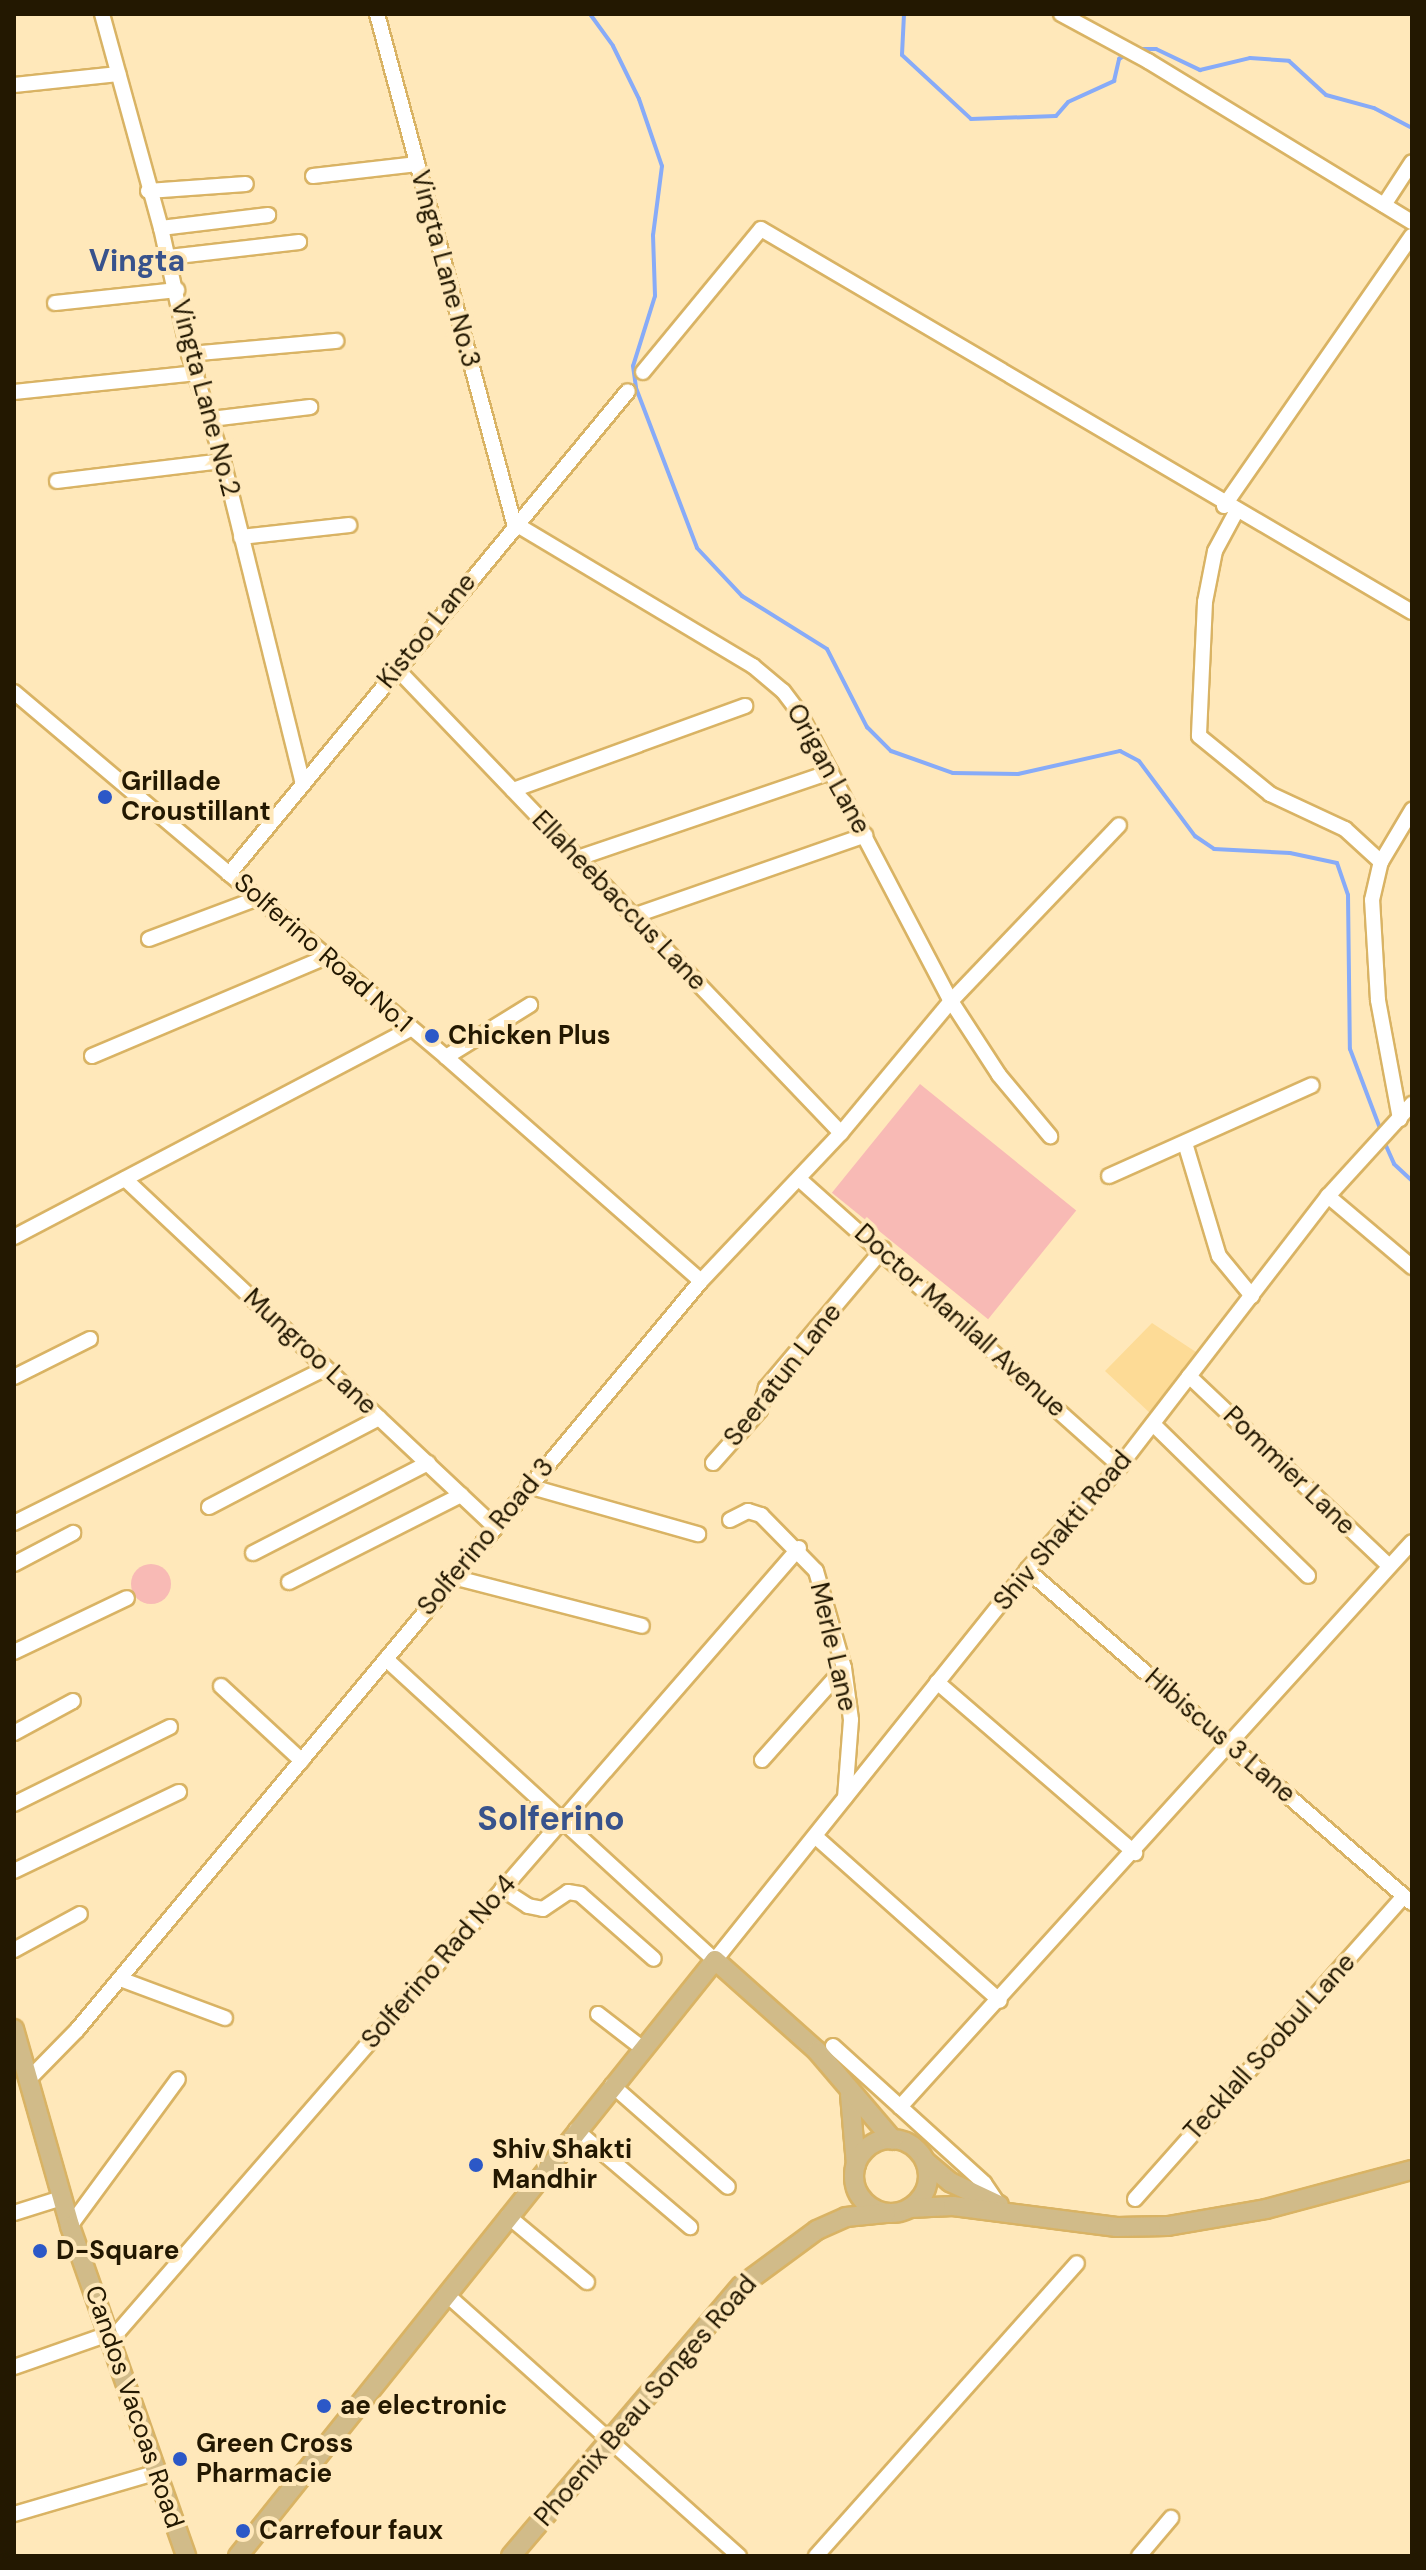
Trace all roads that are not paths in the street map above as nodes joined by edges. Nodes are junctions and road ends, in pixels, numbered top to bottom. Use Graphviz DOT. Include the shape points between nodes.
graph roads {
  1 [pos="102,14"];
  2 [pos="377,14"];
  3 [pos="1061,14"];
  4 [pos="118,74"];
  5 [pos="14,85"];
  6 [pos="1412,162"];
  7 [pos="417,164"];
  8 [pos="313,176"];
  9 [pos="246,184"];
  10 [pos="148,191"];
  11 [pos="1384,205"];
  12 [pos="268,215"];
  13 [pos="1412,222"];
  14 [pos="161,228"];
  15 [pos="1412,236"];
  16 [pos="299,242"];
  17 [pos="169,257"];
  18 [pos="177,290"];
  19 [pos="55,303"];
  20 [pos="336,341"];
  21 [pos="189,354"];
  22 [pos="643,372"];
  23 [pos="197,373"];
  24 [pos="628,391"];
  25 [pos="14,392"];
  26 [pos="310,407"];
  27 [pos="211,419"];
  28 [pos="223,461"];
  29 [pos="57,481"];
  30 [pos="1230,509"];
  31 [pos="514,523"];
  32 [pos="349,525"];
  33 [pos="241,537"];
  34 [pos="1412,612"];
  35 [pos="397,669"];
  36 [pos="14,692"];
  37 [pos="21,706"];
  38 [pos="745,706"];
  39 [pos="831,772"];
  40 [pos="303,784"];
  41 [pos="513,790"];
  42 [pos="1412,810"];
  43 [pos="1119,825"];
  44 [pos="865,835"];
  45 [pos="578,858"];
  46 [pos="1381,862"];
  47 [pos="229,874"];
  48 [pos="258,898"];
  49 [pos="633,916"];
  50 [pos="149,939"];
  51 [pos="326,957"];
  52 [pos="951,1001"];
  53 [pos="530,1005"];
  54 [pos="410,1029"];
  55 [pos="92,1056"];
  56 [pos="446,1057"];
  57 [pos="1312,1085"];
  58 [pos="1412,1104"];
  59 [pos="1394,1125"];
  60 [pos="841,1133"];
  61 [pos="1050,1136"];
  62 [pos="1185,1143"];
  63 [pos="1109,1176"];
  64 [pos="125,1179"];
  65 [pos="799,1179"];
  66 [pos="1328,1196"];
  67 [pos="14,1237"];
  68 [pos="883,1249"];
  69 [pos="1412,1267"];
  70 [pos="701,1281"];
  71 [pos="1252,1296"];
  72 [pos="90,1339"];
  73 [pos="326,1368"];
  74 [pos="1189,1376"];
  75 [pos="14,1377"];
  76 [pos="379,1418"];
  77 [pos="1153,1424"];
  78 [pos="428,1463"];
  79 [pos="713,1463"];
  80 [pos="1120,1466"];
  81 [pos="528,1486"];
  82 [pos="461,1495"];
  83 [pos="209,1507"];
  84 [pos="730,1520"];
  85 [pos="14,1523"];
  86 [pos="494,1526"];
  87 [pos="73,1533"];
  88 [pos="698,1534"];
  89 [pos="1412,1542"];
  90 [pos="799,1548"];
  91 [pos="253,1553"];
  92 [pos="14,1564"];
  93 [pos="1389,1566"];
  94 [pos="1027,1570"];
  95 [pos="1308,1576"];
  96 [pos="453,1577"];
  97 [pos="289,1582"];
  98 [pos="127,1598"];
  99 [pos="642,1626"];
  100 [pos="14,1652"];
  101 [pos="386,1659"];
  102 [pos="844,1668"];
  103 [pos="937,1682"];
  104 [pos="221,1686"];
  105 [pos="73,1701"];
  106 [pos="170,1727"];
  107 [pos="14,1733"];
  108 [pos="1231,1746"];
  109 [pos="762,1760"];
  110 [pos="302,1761"];
  111 [pos="179,1792"];
  112 [pos="845,1799"];
  113 [pos="14,1804"];
  114 [pos="564,1817"];
  115 [pos="816,1837"];
  116 [pos="1135,1853"];
  117 [pos="14,1871"];
  118 [pos="502,1889"];
  119 [pos="1408,1900"];
  120 [pos="80,1914"];
  121 [pos="14,1950"];
  122 [pos="654,1959"];
  123 [pos="715,1960"];
  124 [pos="120,1979"];
  125 [pos="1000,2001"];
  126 [pos="598,2014"];
  127 [pos="225,2018"];
  128 [pos="14,2032"];
  129 [pos="833,2046"];
  130 [pos="642,2048"];
  131 [pos="178,2079"];
  132 [pos="28,2080"];
  133 [pos="612,2085"];
  134 [pos="850,2092"];
  135 [pos="900,2107"];
  136 [pos="576,2130"];
  137 [pos="893,2140"];
  138 [pos="925,2161"];
  139 [pos="856,2165"];
  140 [pos="1412,2170"];
  141 [pos="728,2187"];
  142 [pos="62,2198"];
  143 [pos="1135,2199"];
  144 [pos="910,2208"];
  145 [pos="1005,2208"];
  146 [pos="14,2213"];
  147 [pos="886,2213"];
  148 [pos="508,2216"];
  149 [pos="70,2226"];
  150 [pos="690,2227"];
  151 [pos="1077,2263"];
  152 [pos="587,2282"];
  153 [pos="446,2294"];
  154 [pos="110,2337"];
  155 [pos="14,2367"];
  156 [pos="612,2441"];
  157 [pos="158,2472"];
  158 [pos="14,2514"];
  159 [pos="1171,2518"];
  160 [pos="186,2556"];
  161 [pos="238,2556"];
  162 [pos="511,2556"];
  163 [pos="739,2556"];
  164 [pos="816,2556"];
  165 [pos="1139,2556"];
  1 -- 4 [label="street, Vingta Lane No.2"];
  2 -- 7 [label="street, Vingta Lane No.3"];
  3 -- 11 [label="street"];
  4 -- 5 [label="street"];
  4 -- 10 [label="street, Vingta Lane No.2"];
  6 -- 11 [label="street"];
  7 -- 8 [label="street"];
  7 -- 31 [label="street, Vingta Lane No.3"];
  9 -- 10 [label="street"];
  10 -- 14 [label="street, Vingta Lane No.2"];
  11 -- 13 [label="street"];
  12 -- 14 [label="street"];
  14 -- 17 [label="street, Vingta Lane No.2"];
  15 -- 30 [label="street"];
  16 -- 17 [label="street"];
  17 -- 18 [label="street, Vingta Lane No.2"];
  18 -- 19 [label="street"];
  18 -- 21 [label="street, Vingta Lane No.2"];
  20 -- 21 [label="street"];
  21 -- 23 [label="street, Vingta Lane No.2"];
  22 -- 30 [label="street" via="761,229"];
  23 -- 25 [label="street"];
  23 -- 27 [label="street, Vingta Lane No.2"];
  24 -- 31 [label="street, Kistoo Lane"];
  26 -- 27 [label="street"];
  27 -- 28 [label="street, Vingta Lane No.2"];
  28 -- 29 [label="street"];
  28 -- 33 [label="street, Vingta Lane No.2"];
  30 -- 34 [label="street"];
  30 -- 46 [label="street" via="1205,602 1199,736 1270,794 1345,829"];
  31 -- 35 [label="street, Kistoo Lane"];
  31 -- 39 [label="street, Origan Lane" via="753,666 799,712"];
  32 -- 33 [label="street"];
  33 -- 40 [label="street, Vingta Lane No.2"];
  35 -- 40 [label="street, Kistoo Lane"];
  35 -- 41 [label="street, Ellaheebaccus Lane"];
  36 -- 37 [label="street, Solferino Road No.1"];
  37 -- 47 [label="street, Solferino Road No.1"];
  38 -- 41 [label="street"];
  39 -- 44 [label="street, Origan Lane"];
  39 -- 45 [label="street"];
  40 -- 47 [label="street, Kistoo Lane"];
  41 -- 45 [label="street, Ellaheebaccus Lane"];
  42 -- 46 [label="street"];
  43 -- 52 [label="street, Solferino Road 3"];
  44 -- 49 [label="street"];
  44 -- 52 [label="street, Origan Lane"];
  45 -- 49 [label="street, Ellaheebaccus Lane"];
  46 -- 59 [label="street" via="1372,900"];
  47 -- 48 [label="street, Solferino Road No.1"];
  48 -- 50 [label="street"];
  48 -- 51 [label="street, Solferino Road No.1"];
  49 -- 60 [label="street, Ellaheebaccus Lane"];
  51 -- 54 [label="street, Solferino Road No.1"];
  51 -- 55 [label="street"];
  52 -- 60 [label="street, Solferino Road 3"];
  52 -- 61 [label="street, Origan Lane" via="999,1075"];
  53 -- 56 [label="street"];
  54 -- 56 [label="street, Solferino Road No.1"];
  54 -- 64 [label="street"];
  56 -- 70 [label="street, Solferino Road No.1"];
  57 -- 62 [label="street"];
  58 -- 59 [label="street, Shiv Shakti Road"];
  59 -- 66 [label="street, Shiv Shakti Road"];
  60 -- 65 [label="street, Solferino Road 3"];
  62 -- 63 [label="street"];
  62 -- 71 [label="street" via="1219,1256"];
  64 -- 67 [label="street"];
  64 -- 73 [label="street, Mungroo Lane"];
  65 -- 68 [label="street, Doctor Manilall Avenue"];
  65 -- 70 [label="street, Solferino Road 3"];
  66 -- 69 [label="street"];
  66 -- 71 [label="street, Shiv Shakti Road"];
  68 -- 79 [label="street, Seeratun Lane" via="766,1388 760,1410"];
  68 -- 80 [label="street, Doctor Manilall Avenue"];
  70 -- 81 [label="street, Solferino Road 3"];
  71 -- 74 [label="street, Shiv Shakti Road"];
  72 -- 75 [label="street"];
  73 -- 76 [label="street, Mungroo Lane"];
  73 -- 85 [label="street"];
  74 -- 77 [label="street, Shiv Shakti Road"];
  74 -- 93 [label="street, Pommier Lane"];
  76 -- 78 [label="street, Mungroo Lane"];
  76 -- 83 [label="street"];
  77 -- 80 [label="street, Shiv Shakti Road"];
  77 -- 95 [label="street"];
  78 -- 82 [label="street, Mungroo Lane"];
  78 -- 91 [label="street"];
  80 -- 94 [label="street, Shiv Shakti Road"];
  81 -- 86 [label="street, Solferino Road 3"];
  81 -- 88 [label="street"];
  82 -- 86 [label="street, Mungroo Lane"];
  82 -- 97 [label="street"];
  84 -- 90 [label="street" via="755,1512"];
  86 -- 96 [label="street, Solferino Road 3"];
  87 -- 92 [label="street"];
  89 -- 93 [label="street"];
  90 -- 102 [label="street, Merle Lane" via="816,1571"];
  90 -- 114 [label="street, Solferino Rad No.4"];
  93 -- 108 [label="street"];
  94 -- 103 [label="street, Shiv Shakti Road"];
  94 -- 108 [label="street, Hibiscus 3 Lane"];
  96 -- 99 [label="street"];
  96 -- 101 [label="street, Solferino Road 3"];
  98 -- 100 [label="street"];
  101 -- 110 [label="street, Solferino Road 3"];
  101 -- 114 [label="street"];
  102 -- 109 [label="street"];
  102 -- 112 [label="street, Merle Lane" via="851,1720"];
  103 -- 112 [label="street, Shiv Shakti Road"];
  103 -- 116 [label="street"];
  104 -- 110 [label="street"];
  105 -- 107 [label="street"];
  106 -- 113 [label="street"];
  108 -- 116 [label="street"];
  108 -- 119 [label="street, Hibiscus 3 Lane"];
  110 -- 124 [label="street, Solferino Road 3"];
  111 -- 117 [label="street"];
  112 -- 115 [label="street, Shiv Shakti Road"];
  114 -- 118 [label="street, Solferino Rad No.4"];
  114 -- 123 [label="street"];
  115 -- 123 [label="street, Shiv Shakti Road"];
  115 -- 125 [label="street"];
  116 -- 125 [label="street"];
  118 -- 122 [label="street" via="533,1908 549,1907 568,1892 580,1894"];
  118 -- 154 [label="street, Solferino Rad No.4"];
  119 -- 143 [label="street, Tecklall Soobul Lane"];
  120 -- 121 [label="street"];
  123 -- 130 [label="main road"];
  123 -- 134 [label="main road" via="817,2051"];
  124 -- 127 [label="street"];
  124 -- 132 [label="street, Solferino Road 3"];
  125 -- 135 [label="street"];
  126 -- 130 [label="street"];
  128 -- 132 [label="main road, Candos Vacoas Road"];
  129 -- 135 [label="street"];
  130 -- 133 [label="main road"];
  131 -- 149 [label="street"];
  132 -- 142 [label="main road, Candos Vacoas Road"];
  133 -- 136 [label="main road"];
  133 -- 141 [label="street"];
  134 -- 137 [label="main road"];
  134 -- 139 [label="main road"];
  135 -- 145 [label="street"];
  136 -- 148 [label="main road"];
  136 -- 150 [label="street"];
  137 -- 138 [label="main road" via="912,2146"];
  137 -- 139 [label="main road" via="867,2149"];
  138 -- 144 [label="main road" via="924,2192"];
  138 -- 145 [label="main road" via="950,2182"];
  139 -- 147 [label="main road" via="859,2195"];
  140 -- 145 [label="main road" via="1266,2209 1168,2226 1117,2227"];
  142 -- 146 [label="street"];
  142 -- 149 [label="main road, Candos Vacoas Road"];
  144 -- 145 [label="main road"];
  144 -- 147 [label="main road"];
  147 -- 156 [label="main road, Phoenix Beau Songes Road" via="846,2217 784,2249 741,2286"];
  148 -- 152 [label="street"];
  148 -- 153 [label="main road"];
  149 -- 154 [label="main road, Candos Vacoas Road"];
  151 -- 164 [label="street"];
  153 -- 156 [label="street"];
  153 -- 161 [label="main road"];
  154 -- 155 [label="street"];
  154 -- 157 [label="main road, Candos Vacoas Road"];
  156 -- 162 [label="main road, Phoenix Beau Songes Road"];
  156 -- 163 [label="street"];
  157 -- 158 [label="street"];
  157 -- 160 [label="main road, Candos Vacoas Road"];
  159 -- 165 [label="street"];
}
